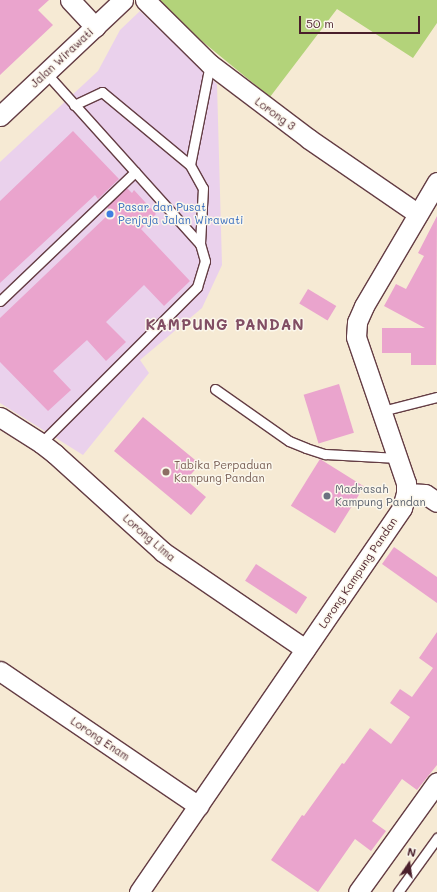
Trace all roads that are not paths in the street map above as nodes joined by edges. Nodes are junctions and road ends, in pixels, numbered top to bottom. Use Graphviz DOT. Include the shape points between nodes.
graph roads {
  1 [pos="70,0"];
  2 [pos="123,0"];
  3 [pos="145,0"];
  4 [pos="95,27"];
  5 [pos="210,64"];
  6 [pos="46,73"];
  7 [pos="74,105"];
  8 [pos="0,116"];
  9 [pos="190,165"];
  10 [pos="135,172"];
  11 [pos="437,182"];
  12 [pos="418,214"];
  13 [pos="200,244"];
  14 [pos="0,301"];
  15 [pos="215,389"];
  16 [pos="437,397"];
  17 [pos="382,411"];
  18 [pos="0,417"];
  19 [pos="41,443"];
  20 [pos="398,458"];
  21 [pos="406,493"];
  22 [pos="437,502"];
  23 [pos="305,649"];
  24 [pos="0,671"];
  25 [pos="437,782"];
  26 [pos="200,806"];
  27 [pos="437,838"];
  28 [pos="139,892"];
  29 [pos="358,892"];
  30 [pos="398,892"];
  1 -- 4 [label="street"];
  2 -- 4 [label="street, Jalan Wirawati"];
  3 -- 5 [label="street, Lorong 3"];
  4 -- 6 [label="street, Jalan Wirawati"];
  5 -- 9 [label="lane"];
  5 -- 12 [label="street, Lorong 3" via="296,130"];
  6 -- 7 [label="lane"];
  6 -- 8 [label="street, Jalan Wirawati"];
  7 -- 9 [label="lane" via="102,92"];
  7 -- 10 [label="lane"];
  9 -- 13 [label="lane" via="203,188"];
  10 -- 13 [label="lane"];
  10 -- 14 [label="lane"];
  11 -- 12 [label="street, Lorong Kampung Pandan"];
  12 -- 17 [label="street, Lorong Kampung Pandan" via="357,322 356,337"];
  13 -- 19 [label="lane" via="205,261 197,287"];
  15 -- 20 [label="lane" via="289,441 306,448 325,454"];
  16 -- 17 [label="lane"];
  17 -- 20 [label="street, Lorong Kampung Pandan"];
  18 -- 19 [label="street, Lorong Lima"];
  19 -- 23 [label="street, Lorong Lima" via="163,552"];
  20 -- 21 [label="street, Lorong Kampung Pandan" via="406,483"];
  21 -- 22 [label="street" via="425,494"];
  21 -- 23 [label="street, Lorong Kampung Pandan" via="398,514"];
  23 -- 26 [label="street, Lorong Kampung Pandan"];
  24 -- 26 [label="street, Lorong Enam"];
  25 -- 29 [label="street"];
  26 -- 28 [label="street, Lorong Kampung Pandan"];
  27 -- 30 [label="lane"];
}
